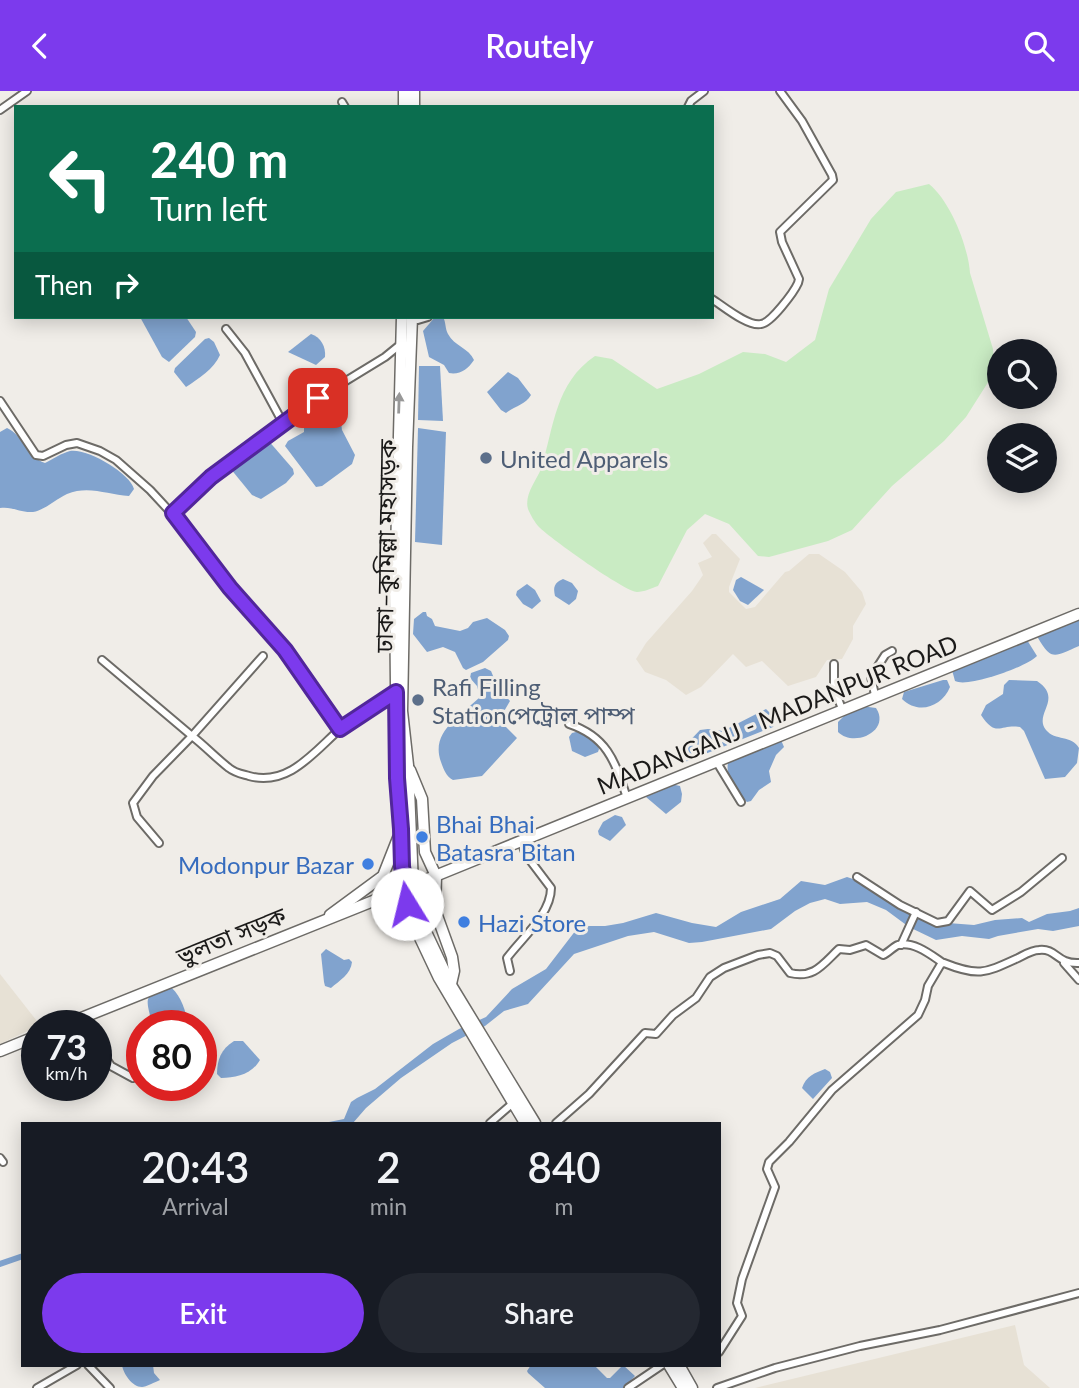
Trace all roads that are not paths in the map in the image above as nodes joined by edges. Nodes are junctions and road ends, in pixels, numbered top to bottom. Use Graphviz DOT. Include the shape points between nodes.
graph roads {
  1 [pos="26,91"];
  2 [pos="704,91"];
  3 [pos="780,91"];
  4 [pos="689,105"];
  5 [pos="0,110"];
  6 [pos="714,300"];
  7 [pos="409,319"];
  8 [pos="409,319"];
  9 [pos="226,329"];
  10 [pos="401,344"];
  11 [pos="0,401"];
  12 [pos="283,423"];
  13 [pos="173,513"];
  14 [pos="1079,614"];
  15 [pos="892,651"];
  16 [pos="263,656"];
  17 [pos="102,660"];
  18 [pos="834,664"];
  19 [pos="396,692"];
  20 [pos="875,695"];
  21 [pos="842,709"];
  22 [pos="569,724"];
  23 [pos="340,729"];
  24 [pos="192,736"];
  25 [pos="716,761"];
  26 [pos="408,765"];
  27 [pos="627,798"];
  28 [pos="741,801"];
  29 [pos="401,829"];
  30 [pos="522,841"];
  31 [pos="159,843"];
  32 [pos="1062,859"];
  33 [pos="436,876"];
  34 [pos="858,877"];
  35 [pos="408,887"];
  36 [pos="916,912"];
  37 [pos="324,920"];
  38 [pos="901,945"];
  39 [pos="943,963"];
  40 [pos="1064,963"];
  41 [pos="1079,963"];
  42 [pos="510,971"];
  43 [pos="1079,980"];
  44 [pos="451,985"];
  45 [pos="112,1010"];
  46 [pos="467,1018"];
  47 [pos="21,1043"];
  48 [pos="483,1045"];
  49 [pos="0,1051"];
  50 [pos="513,1103"];
  51 [pos="491,1122"];
  52 [pos="524,1122"];
  53 [pos="534,1122"];
  54 [pos="557,1122"];
  55 [pos="1079,1293"];
  56 [pos="721,1349"];
  57 [pos="74,1367"];
  58 [pos="90,1367"];
  59 [pos="659,1367"];
  60 [pos="670,1367"];
  61 [pos="680,1367"];
  62 [pos="37,1388"];
  63 [pos="110,1388"];
  64 [pos="628,1388"];
  65 [pos="682,1388"];
  66 [pos="692,1388"];
  67 [pos="717,1388"];
  1 -- 5 [label="street"];
  2 -- 4 [label="street"];
  3 -- 6 [label="street" via="834,178 780,232 799,279 782,306 765,323 755,323"];
  7 -- 10 [label="main road, ঢাকা–কুমিল্লা মহাসড়ক"];
  8 -- 26 [label="main road, ঢাকা–কুমিল্লা মহাসড়ক" via="402,711"];
  9 -- 12 [label="street" via="245,353"];
  10 -- 12 [label="street"];
  19 -- 10 [label="main road, ঢাকা–কুমিল্লা মহাসড়ক, one-way"];
  11 -- 13 [label="street" via="36,455 77,443 100,451"];
  12 -- 13 [label="street" via="205,482"];
  13 -- 23 [label="street" via="285,650"];
  14 -- 20 [label="main road, MADANGANJ - MADANPUR ROAD"];
  15 -- 20 [label="street" via="871,677"];
  16 -- 24 [label="street"];
  17 -- 24 [label="street"];
  18 -- 21 [label="street" via="834,688"];
  19 -- 23 [label="street"];
  19 -- 29 [label="main road, ঢাকা–কুমিল্লা মহাসড়ক"];
  20 -- 21 [label="main road, MADANGANJ - MADANPUR ROAD"];
  21 -- 25 [label="main road, MADANGANJ - MADANPUR ROAD"];
  22 -- 27 [label="street" via="609,751"];
  23 -- 24 [label="street" via="297,768 267,779 235,772"];
  24 -- 31 [label="street" via="133,803 137,817"];
  25 -- 27 [label="main road, MADANGANJ - MADANPUR ROAD"];
  25 -- 28 [label="street"];
  26 -- 33 [label="main road" via="422,799 425,852"];
  26 -- 35 [label="main road, ঢাকা–কুমিল্লা মহাসড়ক"];
  27 -- 30 [label="main road, MADANGANJ - MADANPUR ROAD"];
  29 -- 35 [label="main road, ঢাকা–কুমিল্লা মহাসড়ক"];
  29 -- 37 [label="main road" via="383,876"];
  30 -- 33 [label="main road, MADANGANJ - MADANPUR ROAD"];
  30 -- 42 [label="street" via="551,893 541,915 508,958"];
  32 -- 36 [label="street" via="992,910 970,891 948,921 937,923"];
  33 -- 35 [label="main road, MADANGANJ - MADANPUR ROAD"];
  33 -- 44 [label="main road" via="435,910 453,957"];
  34 -- 36 [label="street"];
  35 -- 37 [label="main road, ভুলতা সড়ক"];
  35 -- 44 [label="main road, ঢাকা–কুমিল্লা মহাসড়ক"];
  35 -- 46 [label="main road, ঢাকা–কুমিল্লা মহাসড়ক" via="414,925 439,978"];
  36 -- 38 [label="street"];
  37 -- 45 [label="main road, ভুলতা সড়ক"];
  38 -- 39 [label="street" via="924,951"];
  38 -- 54 [label="street" via="883,955 869,945 841,948 805,976 790,973 770,953 724,968 656,1034 645,1033"];
  39 -- 40 [label="street" via="982,972 1037,950 1049,951"];
  39 -- 56 [label="street" via="928,986 918,1015 832,1090 768,1164 775,1187 742,1279 737,1303 742,1316"];
  40 -- 41 [label="street"];
  40 -- 43 [label="street"];
  44 -- 46 [label="main road, ঢাকা–কুমিল্লা মহাসড়ক"];
  46 -- 48 [label="main road, ঢাকা–কুমিল্লা মহাসড়ক"];
  47 -- 49 [label="main road"];
  48 -- 50 [label="main road, ঢাকা–কুমিল্লা মহাসড়ক"];
  48 -- 53 [label="main road, ঢাকা–কুমিল্লা মহাসড়ক"];
  50 -- 51 [label="street"];
  50 -- 52 [label="main road, ঢাকা–কুমিল্লা মহাসড়ক"];
  55 -- 67 [label="street" via="775,1368"];
  57 -- 62 [label="street"];
  58 -- 63 [label="street"];
  59 -- 64 [label="street"];
  60 -- 65 [label="main road"];
  61 -- 66 [label="main road"];
}
